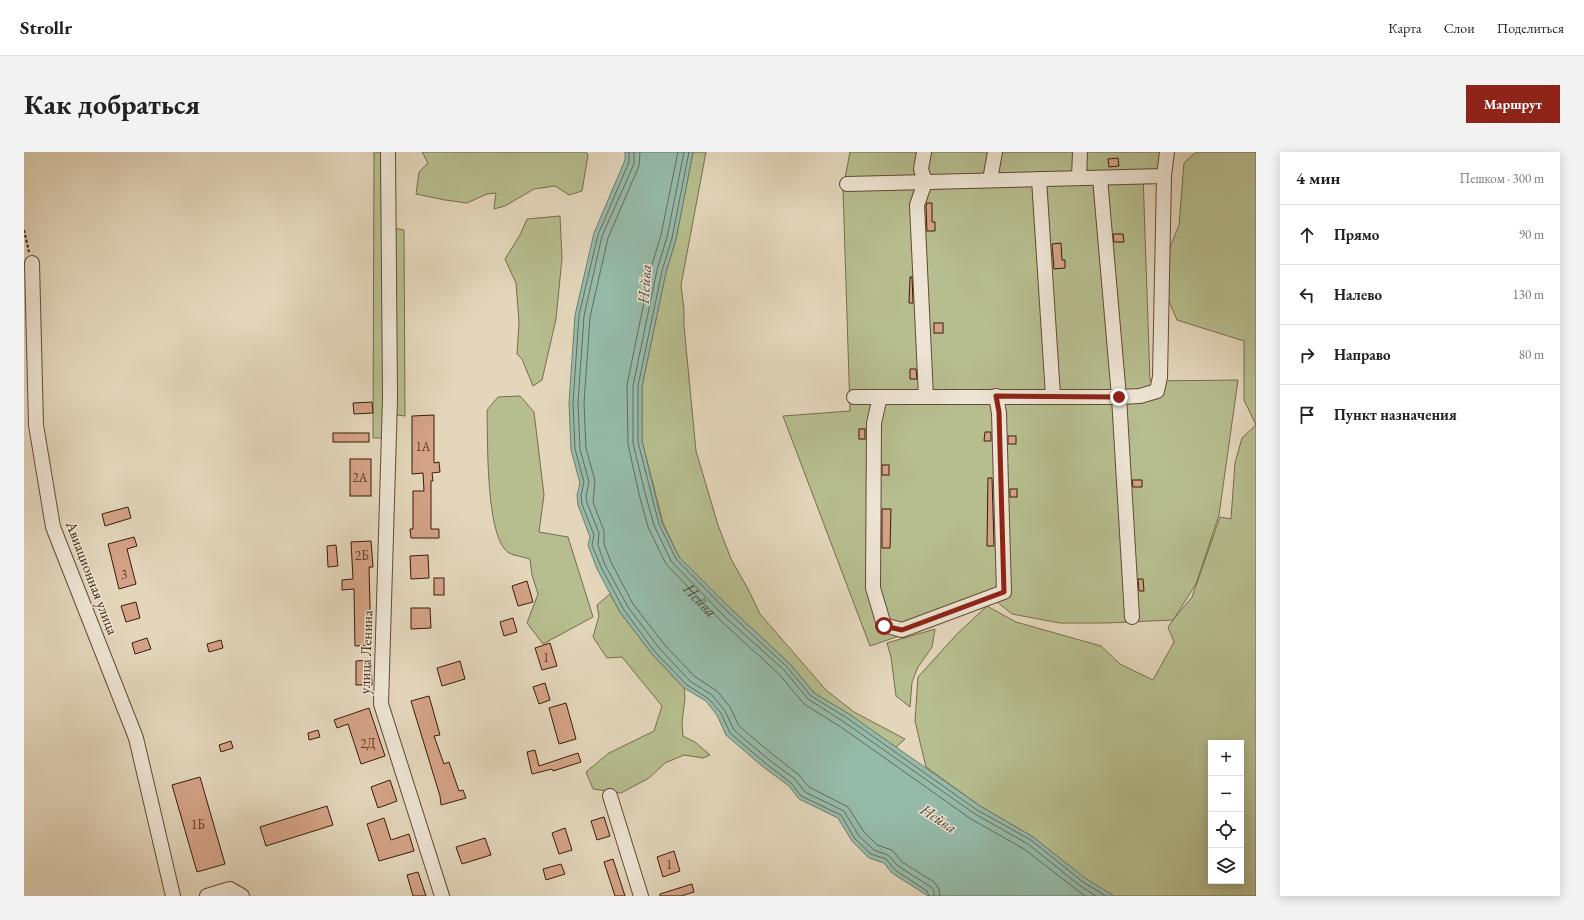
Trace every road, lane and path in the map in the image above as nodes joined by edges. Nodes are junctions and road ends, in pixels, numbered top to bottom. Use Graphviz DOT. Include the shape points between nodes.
graph roads {
  1 [pos="388,152"];
  2 [pos="924,152"];
  3 [pos="995,152"];
  4 [pos="1080,152"];
  5 [pos="1167,152"];
  6 [pos="1164,176"];
  7 [pos="1079,178"];
  8 [pos="1100,178"];
  9 [pos="1039,179"];
  10 [pos="990,180"];
  11 [pos="925,182"];
  12 [pos="847,184"];
  13 [pos="24,230"];
  14 [pos="32,263"];
  15 [pos="880,396"];
  16 [pos="996,396"];
  17 [pos="1053,396"];
  18 [pos="854,397"];
  19 [pos="926,397"];
  20 [pos="1119,397"];
  21 [pos="1132,618"];
  22 [pos="610,796"];
  23 [pos="173,896"];
  24 [pos="207,896"];
  25 [pos="242,896"];
  26 [pos="442,896"];
  27 [pos="641,896"];
  1 -- 26 [label="street, улица Ленина" via="390,399 381,704"];
  2 -- 11 [label="street" via="922,169"];
  3 -- 10 [label="street"];
  4 -- 7 [label="street"];
  5 -- 6 [label="street"];
  6 -- 8 [label="street"];
  6 -- 20 [label="street" via="1160,377 1157,391 1140,396"];
  7 -- 8 [label="street"];
  7 -- 9 [label="street"];
  8 -- 20 [label="street"];
  9 -- 10 [label="street"];
  9 -- 17 [label="street"];
  10 -- 11 [label="street"];
  11 -- 12 [label="street"];
  11 -- 19 [label="street" via="917,205"];
  13 -- 14 [label="path"];
  14 -- 23 [label="street, Авиационная улица" via="36,425 54,527 136,738"];
  15 -- 16 [label="street" via="874,423 872,588 884,626 902,630 1004,592 999,412"];
  15 -- 18 [label="street"];
  15 -- 19 [label="street"];
  16 -- 17 [label="street"];
  16 -- 19 [label="street"];
  17 -- 20 [label="street"];
  20 -- 21 [label="street"];
  22 -- 27 [label="street"];
  24 -- 25 [label="street" via="230,889"];
}
